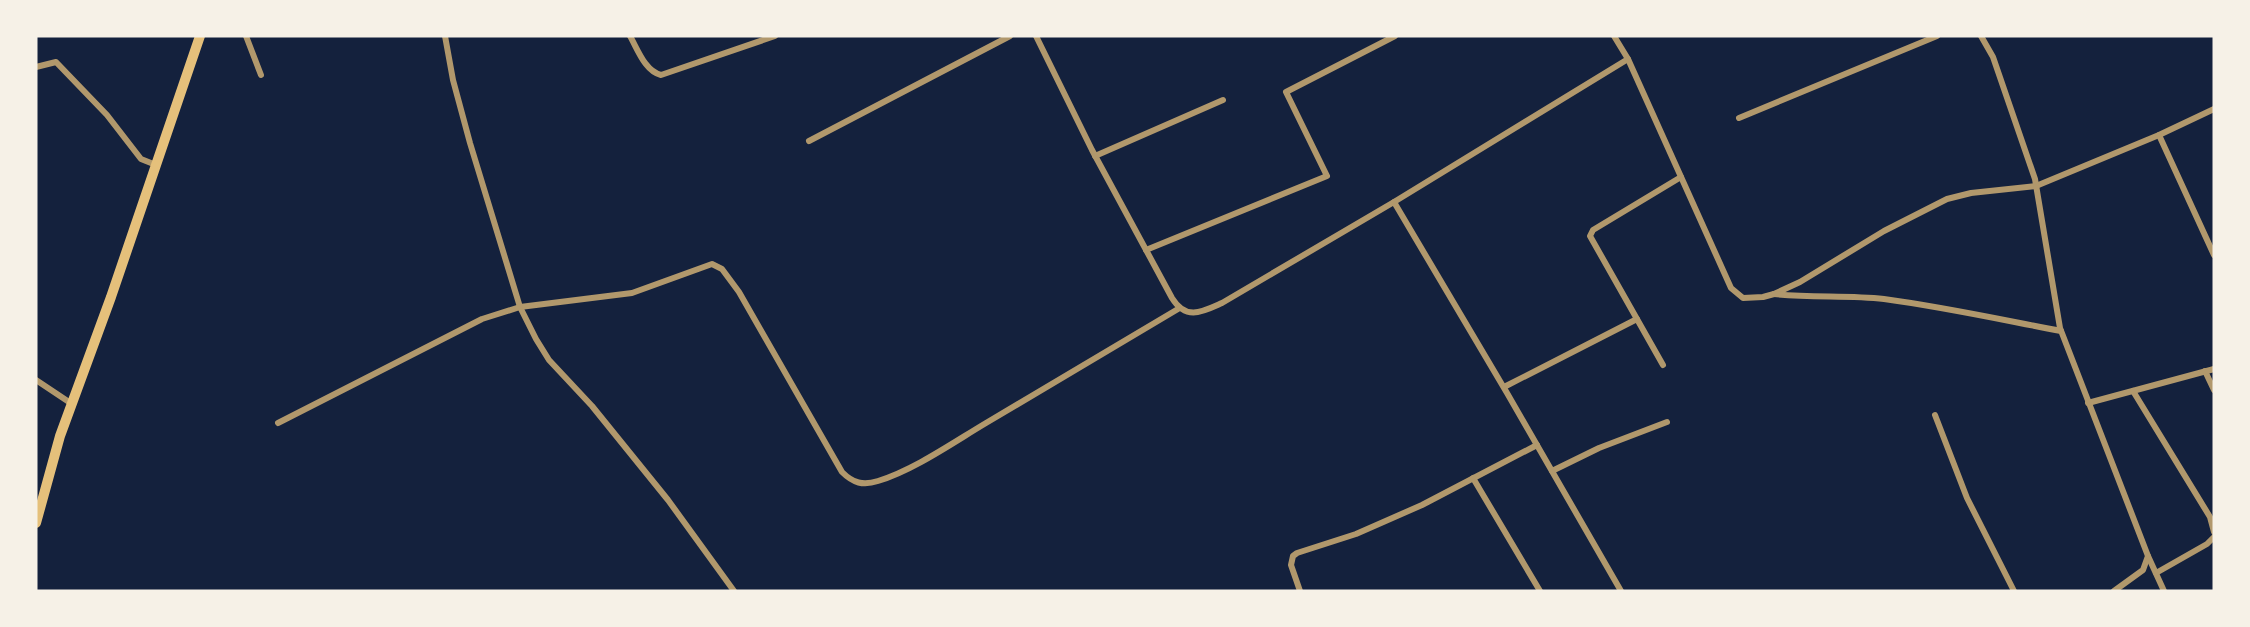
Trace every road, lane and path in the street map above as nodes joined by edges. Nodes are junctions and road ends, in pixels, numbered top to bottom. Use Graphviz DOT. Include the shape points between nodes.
graph roads {
  1 [pos="200,36"];
  2 [pos="246,36"];
  3 [pos="445,36"];
  4 [pos="630,36"];
  5 [pos="775,36"];
  6 [pos="1010,36"];
  7 [pos="1036,36"];
  8 [pos="1395,36"];
  9 [pos="1614,36"];
  10 [pos="1937,36"];
  11 [pos="1981,36"];
  12 [pos="1628,59"];
  13 [pos="36,68"];
  14 [pos="261,75"];
  15 [pos="1223,100"];
  16 [pos="2214,109"];
  17 [pos="1739,118"];
  18 [pos="2159,135"];
  19 [pos="809,141"];
  20 [pos="1095,156"];
  21 [pos="156,165"];
  22 [pos="1681,177"];
  23 [pos="2036,186"];
  24 [pos="1394,202"];
  25 [pos="1146,250"];
  26 [pos="2214,255"];
  27 [pos="1774,294"];
  28 [pos="520,307"];
  29 [pos="1178,309"];
  30 [pos="1636,319"];
  31 [pos="2061,331"];
  32 [pos="1663,365"];
  33 [pos="2214,369"];
  34 [pos="2205,371"];
  35 [pos="36,380"];
  36 [pos="1504,387"];
  37 [pos="2214,390"];
  38 [pos="2133,391"];
  39 [pos="2088,403"];
  40 [pos="72,404"];
  41 [pos="1935,416"];
  42 [pos="1667,422"];
  43 [pos="278,423"];
  44 [pos="1537,445"];
  45 [pos="1552,471"];
  46 [pos="1473,478"];
  47 [pos="36,523"];
  48 [pos="2214,532"];
  49 [pos="2214,537"];
  50 [pos="2148,555"];
  51 [pos="2156,573"];
  52 [pos="734,591"];
  53 [pos="1300,591"];
  54 [pos="1540,591"];
  55 [pos="1621,591"];
  56 [pos="2014,591"];
  57 [pos="2114,591"];
  58 [pos="2164,591"];
  1 -- 21 [label="main road"];
  2 -- 14 [label="street"];
  3 -- 28 [label="street" via="470,143"];
  4 -- 5 [label="street" via="648,68 662,75"];
  6 -- 19 [label="street"];
  7 -- 20 [label="street"];
  8 -- 25 [label="street" via="1286,92 1328,176"];
  9 -- 12 [label="street"];
  10 -- 17 [label="street"];
  11 -- 23 [label="street" via="1993,57"];
  12 -- 22 [label="street"];
  12 -- 24 [label="street"];
  13 -- 21 [label="street" via="56,62 107,115 141,159"];
  15 -- 20 [label="street"];
  16 -- 18 [label="street"];
  18 -- 23 [label="street"];
  18 -- 26 [label="street"];
  20 -- 25 [label="street"];
  21 -- 40 [label="main road"];
  22 -- 27 [label="street" via="1731,288 1743,298"];
  22 -- 30 [label="street" via="1590,232"];
  23 -- 27 [label="street" via="1947,199"];
  23 -- 31 [label="street"];
  24 -- 29 [label="street" via="1222,303 1203,312"];
  24 -- 36 [label="street"];
  25 -- 29 [label="street"];
  27 -- 31 [label="street" via="1886,300"];
  28 -- 29 [label="street" via="632,293 712,264 722,269 842,472 851,481 866,484 895,475 938,451"];
  28 -- 43 [label="street" via="459,329"];
  28 -- 52 [label="street" via="549,360 668,500"];
  30 -- 32 [label="street"];
  30 -- 36 [label="street"];
  31 -- 39 [label="street"];
  33 -- 34 [label="street"];
  34 -- 37 [label="street"];
  34 -- 38 [label="street"];
  35 -- 40 [label="street"];
  36 -- 44 [label="street"];
  38 -- 39 [label="street"];
  38 -- 48 [label="street" via="2210,517"];
  39 -- 50 [label="street"];
  40 -- 47 [label="main road"];
  41 -- 56 [label="street" via="1967,498"];
  42 -- 45 [label="street"];
  44 -- 45 [label="street"];
  44 -- 46 [label="street"];
  45 -- 55 [label="street"];
  46 -- 53 [label="street" via="1356,534 1297,553 1291,565"];
  46 -- 54 [label="street"];
  49 -- 51 [label="street"];
  50 -- 51 [label="street"];
  50 -- 57 [label="street" via="2143,570"];
  51 -- 58 [label="street"];
}
